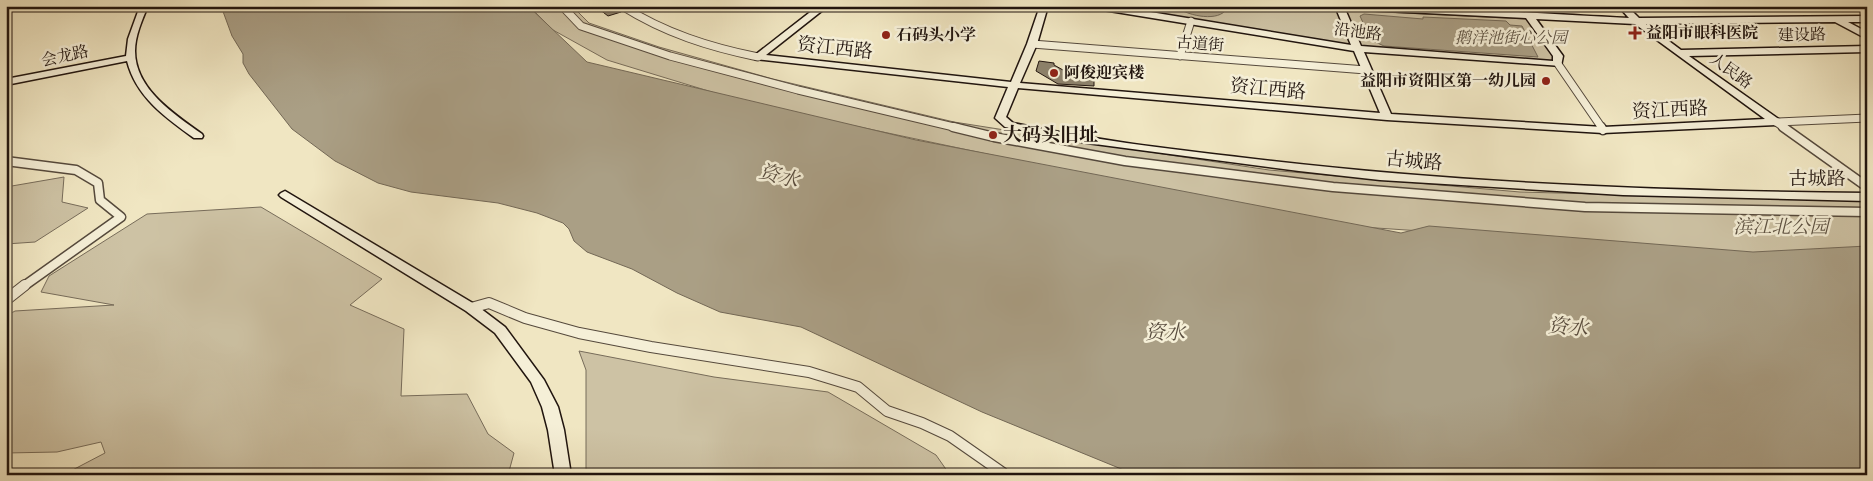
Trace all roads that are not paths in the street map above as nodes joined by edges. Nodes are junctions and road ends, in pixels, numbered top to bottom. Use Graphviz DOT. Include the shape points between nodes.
graph roads {
  1 [pos="144,6"];
  2 [pos="562,6"];
  3 [pos="622,6"];
  4 [pos="824,6"];
  5 [pos="1044,6"];
  6 [pos="1097,6"];
  7 [pos="1339,6"];
  8 [pos="1393,6"];
  9 [pos="1622,6"];
  10 [pos="1481,9"];
  11 [pos="1529,15"];
  12 [pos="1867,17"];
  13 [pos="1834,18"];
  14 [pos="1635,20"];
  15 [pos="1191,21"];
  16 [pos="1867,36"];
  17 [pos="1032,44"];
  18 [pos="1357,49"];
  19 [pos="1867,49"];
  20 [pos="1679,53"];
  21 [pos="1180,56"];
  22 [pos="758,57"];
  23 [pos="130,58"];
  24 [pos="1558,64"];
  25 [pos="1366,70"];
  26 [pos="6,82"];
  27 [pos="1014,85"];
  28 [pos="1387,117"];
  29 [pos="1867,118"];
  30 [pos="1776,122"];
  31 [pos="1603,130"];
  32 [pos="198,136"];
  33 [pos="6,161"];
  34 [pos="1863,184"];
  35 [pos="285,195"];
  36 [pos="1867,196"];
  37 [pos="1867,212"];
  38 [pos="6,300"];
  39 [pos="471,308"];
  40 [pos="563,475"];
  41 [pos="1002,475"];
  1 -- 23 [label="street" via="136,24"];
  2 -- 37 [label="street" via="581,26 670,56 994,137 1125,162 1333,187 1576,206"];
  3 -- 22 [label="street" via="684,40"];
  4 -- 22 [label="street"];
  5 -- 17 [label="street"];
  6 -- 15 [label="street, 沿池路"];
  7 -- 11 [label="street"];
  7 -- 18 [label="street"];
  8 -- 10 [label="street"];
  9 -- 14 [label="street, 人民路"];
  10 -- 11 [label="street"];
  11 -- 14 [label="street"];
  11 -- 24 [label="street" via="1558,56"];
  12 -- 13 [label="street"];
  13 -- 14 [label="street"];
  13 -- 16 [label="street"];
  14 -- 20 [label="street, 人民路"];
  15 -- 18 [label="street, 沿池路"];
  15 -- 21 [label="street"];
  17 -- 21 [label="street, 古道街"];
  17 -- 27 [label="street"];
  18 -- 24 [label="street, 沿池路"];
  18 -- 25 [label="street"];
  19 -- 20 [label="street, 建设路"];
  20 -- 30 [label="street, 人民路"];
  21 -- 25 [label="street, 古道街"];
  22 -- 27 [label="street, 资江西路"];
  23 -- 26 [label="street, 会龙路"];
  23 -- 32 [label="street" via="140,86"];
  24 -- 31 [label="street"];
  25 -- 28 [label="street"];
  27 -- 28 [label="street, 资江西路"];
  27 -- 36 [label="street, 古城路" via="1000,118 1009,125 1127,146 1285,167 1523,188"];
  28 -- 31 [label="street, 资江西路"];
  29 -- 30 [label="street"];
  30 -- 31 [label="street, 资江西路"];
  30 -- 34 [label="street"];
  33 -- 38 [label="street" via="76,170 98,182 100,200 121,217"];
  35 -- 39 [label="street"];
  39 -- 40 [label="street" via="500,330 537,380 550,406"];
  39 -- 41 [label="street" via="489,303 525,318 579,333 809,372 850,384 887,411 950,436"];
}
